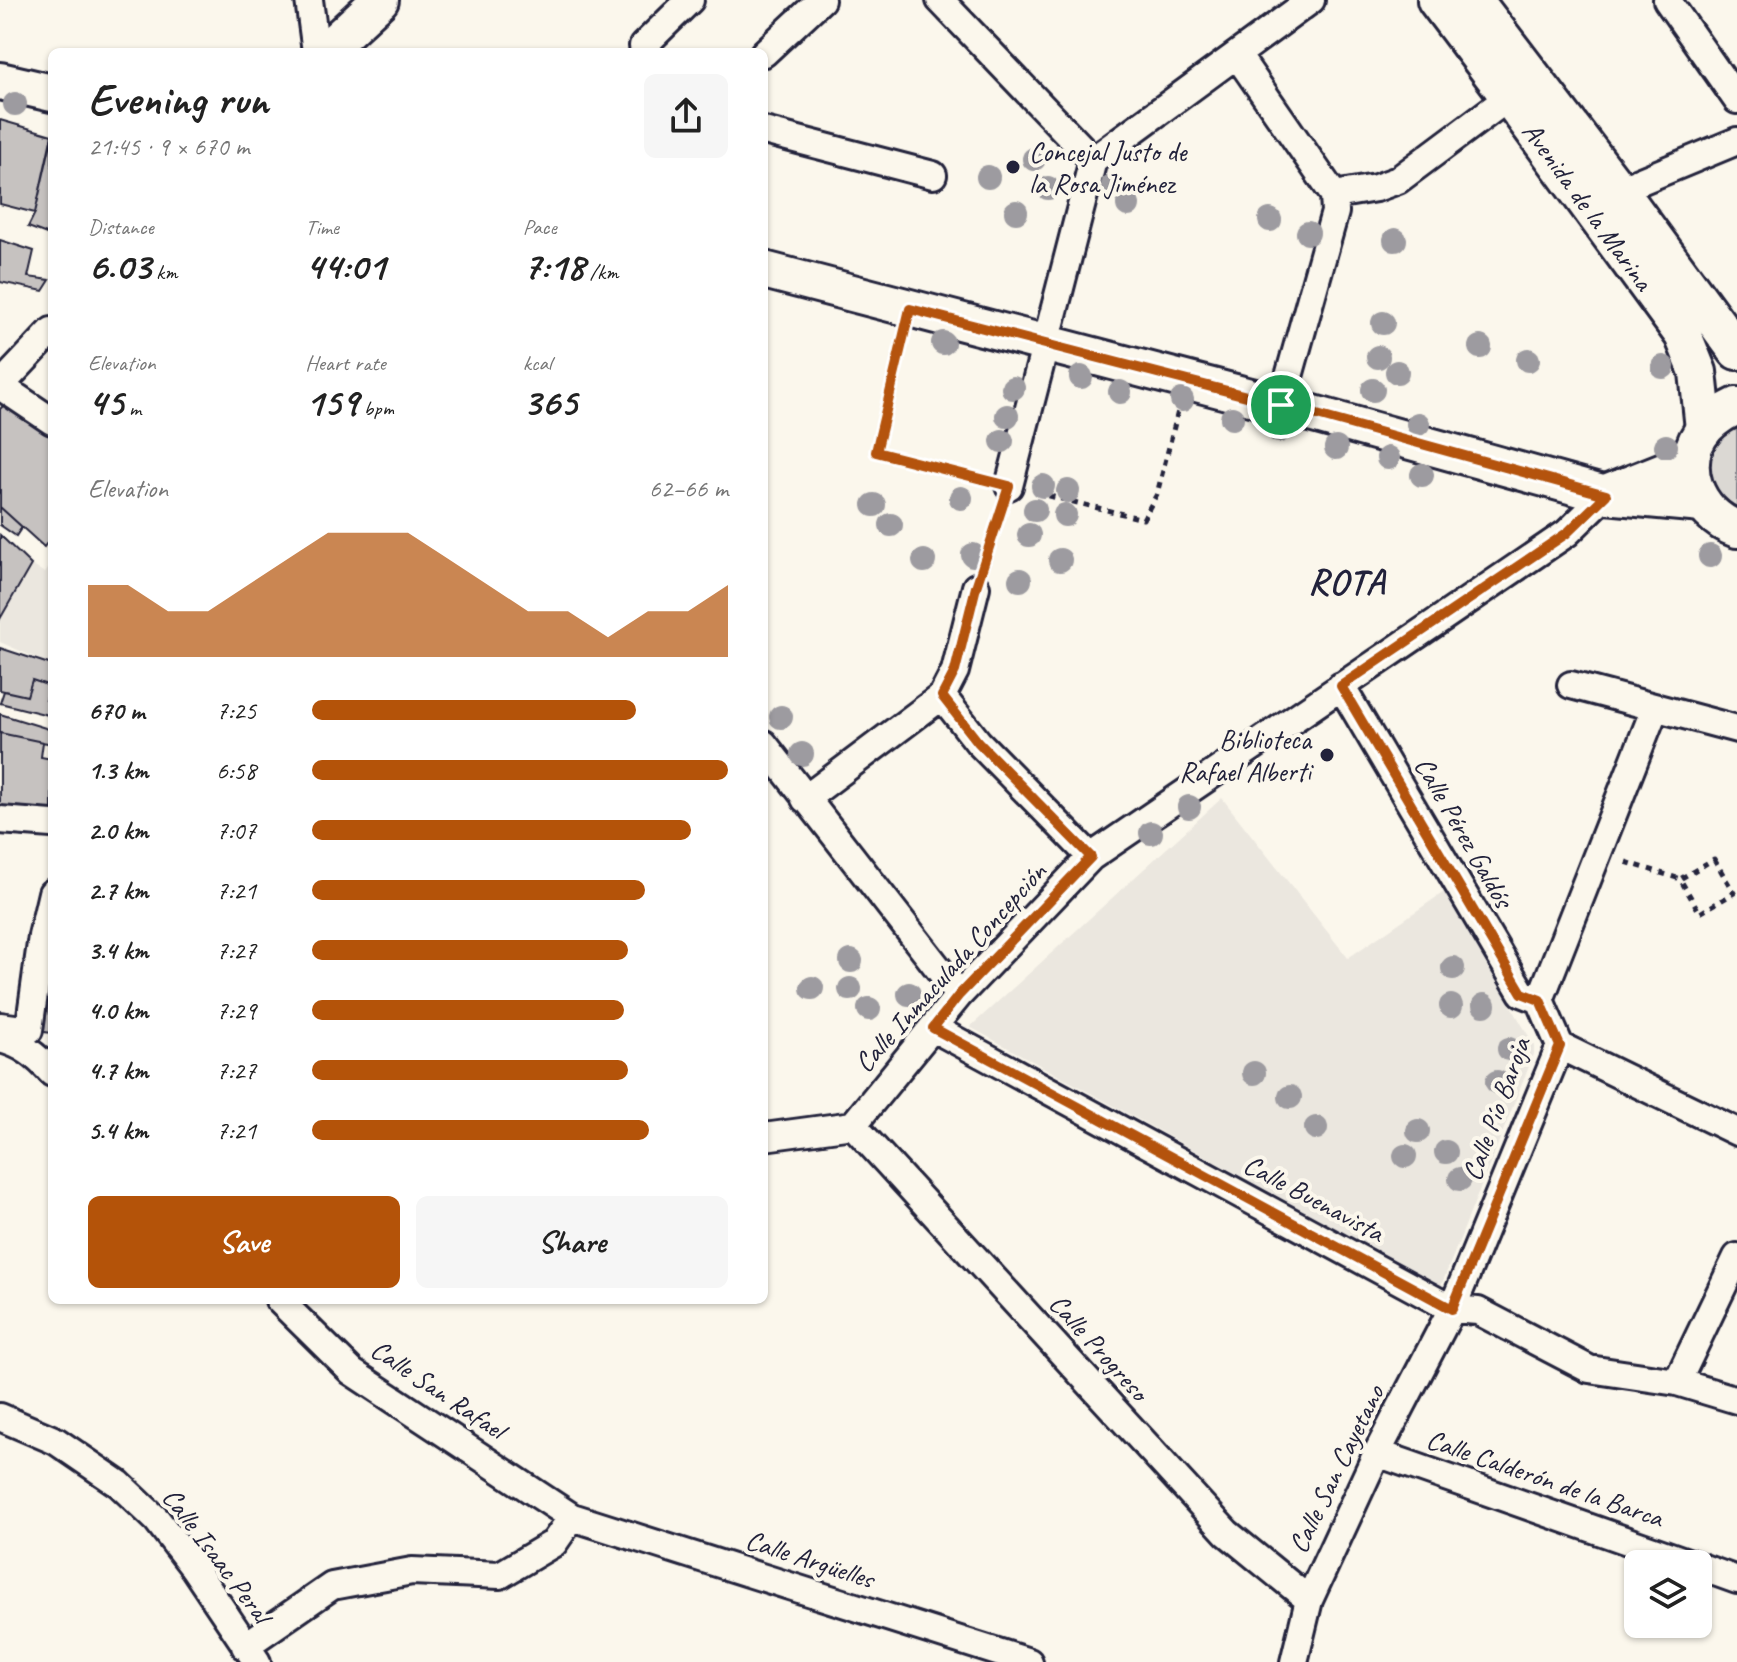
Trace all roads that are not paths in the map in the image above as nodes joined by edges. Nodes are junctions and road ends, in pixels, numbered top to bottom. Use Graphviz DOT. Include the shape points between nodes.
graph roads {
  1 [pos="309,0"];
  2 [pos="380,0"];
  3 [pos="690,0"];
  4 [pos="821,0"];
  5 [pos="940,0"];
  6 [pos="1311,0"];
  7 [pos="1436,0"];
  8 [pos="1474,0"];
  9 [pos="1667,0"];
  10 [pos="315,48"];
  11 [pos="328,48"];
  12 [pos="645,48"];
  13 [pos="768,49"];
  14 [pos="1237,55"];
  15 [pos="0,81"];
  16 [pos="48,92"];
  17 [pos="1509,97"];
  18 [pos="1737,100"];
  19 [pos="768,132"];
  20 [pos="1737,141"];
  21 [pos="1093,160"];
  22 [pos="933,175"];
  23 [pos="1619,190"];
  24 [pos="1334,195"];
  25 [pos="768,271"];
  26 [pos="48,335"];
  27 [pos="1047,344"];
  28 [pos="1737,351"];
  29 [pos="0,386"];
  30 [pos="1281,405"];
  31 [pos="1737,406"];
  32 [pos="48,418"];
  33 [pos="1698,445"];
  34 [pos="1009,486"];
  35 [pos="1606,495"];
  36 [pos="1702,504"];
  37 [pos="1737,529"];
  38 [pos="976,587"];
  39 [pos="1571,685"];
  40 [pos="1341,686"];
  41 [pos="942,696"];
  42 [pos="1655,708"];
  43 [pos="1737,729"];
  44 [pos="768,749"];
  45 [pos="805,799"];
  46 [pos="0,820"];
  47 [pos="48,824"];
  48 [pos="1091,857"];
  49 [pos="48,910"];
  50 [pos="959,995"];
  51 [pos="1540,1000"];
  52 [pos="0,1026"];
  53 [pos="933,1028"];
  54 [pos="10,1042"];
  55 [pos="1560,1046"];
  56 [pos="48,1047"];
  57 [pos="48,1068"];
  58 [pos="853,1125"];
  59 [pos="1737,1132"];
  60 [pos="768,1136"];
  61 [pos="1737,1257"];
  62 [pos="283,1304"];
  63 [pos="1452,1309"];
  64 [pos="1677,1382"];
  65 [pos="1737,1400"];
  66 [pos="0,1417"];
  67 [pos="1377,1453"];
  68 [pos="572,1517"];
  69 [pos="1652,1550"];
  70 [pos="1712,1571"];
  71 [pos="1737,1580"];
  72 [pos="1309,1600"];
  73 [pos="251,1654"];
  74 [pos="1029,1662"];
  75 [pos="1294,1662"];
  1 -- 10 [label="street"];
  2 -- 11 [label="street"];
  3 -- 12 [label="street"];
  4 -- 13 [label="street"];
  5 -- 21 [label="street"];
  6 -- 14 [label="street"];
  7 -- 17 [label="street, Avenida de la Marina"];
  8 -- 23 [label="street, Avenida de la Marina"];
  9 -- 18 [label="street"];
  14 -- 21 [label="street"];
  14 -- 24 [label="street"];
  15 -- 16 [label="street"];
  17 -- 24 [label="street" via="1398,180"];
  17 -- 33 [label="street, Avenida de la Marina" via="1683,335 1698,372"];
  19 -- 22 [label="street"];
  20 -- 23 [label="street"];
  21 -- 27 [label="street"];
  23 -- 28 [label="street, Avenida de la Marina"];
  24 -- 30 [label="street" via="1335,212"];
  25 -- 27 [label="street"];
  26 -- 29 [label="street"];
  27 -- 30 [label="street"];
  27 -- 34 [label="street"];
  29 -- 32 [label="street"];
  30 -- 35 [label="street"];
  31 -- 33 [label="street" via="1719,415"];
  33 -- 35 [label="street"];
  33 -- 36 [label="street, Avenida de la Marina" via="1695,490"];
  35 -- 36 [label="street"];
  35 -- 40 [label="street, Calle Inmaculada Concepción" via="1567,533"];
  36 -- 37 [label="street"];
  38 -- 41 [label="street" via="955,671"];
  39 -- 42 [label="street"];
  40 -- 48 [label="street, Calle Inmaculada Concepción"];
  40 -- 51 [label="street, Calle Pérez Galdós" via="1522,993"];
  41 -- 45 [label="street"];
  41 -- 48 [label="street" via="978,742"];
  42 -- 43 [label="street"];
  42 -- 51 [label="street"];
  44 -- 45 [label="street"];
  45 -- 50 [label="street"];
  46 -- 47 [label="street"];
  48 -- 50 [label="street, Calle Inmaculada Concepción"];
  49 -- 52 [label="street" via="29,1030"];
  50 -- 53 [label="street, Calle Inmaculada Concepción"];
  51 -- 55 [label="street, Calle Pío Baroja"];
  53 -- 58 [label="street, Calle Inmaculada Concepción"];
  53 -- 63 [label="street, Calle Buenavista"];
  54 -- 56 [label="street"];
  54 -- 57 [label="street"];
  55 -- 59 [label="street"];
  55 -- 63 [label="street, Calle Pío Baroja"];
  58 -- 60 [label="street"];
  58 -- 72 [label="street, Calle Progreso" via="1227,1533"];
  61 -- 64 [label="street"];
  62 -- 68 [label="street, Calle San Rafael" via="352,1372"];
  63 -- 64 [label="street, Calle Buenavista" via="1478,1311 1589,1369"];
  63 -- 67 [label="street, Calle San Cayetano"];
  64 -- 65 [label="street, Calle Buenavista"];
  66 -- 73 [label="street, Calle Isaac Peral" via="56,1441 119,1484 157,1520"];
  67 -- 69 [label="street, Calle Calderón de la Barca"];
  67 -- 72 [label="street, Calle San Cayetano"];
  68 -- 73 [label="street" via="554,1543 500,1575 412,1571 332,1586"];
  68 -- 74 [label="street, Calle Argüelles"];
  70 -- 71 [label="street, Calle Calderón de la Barca"];
  72 -- 75 [label="street, Calle San Cayetano"];
}
